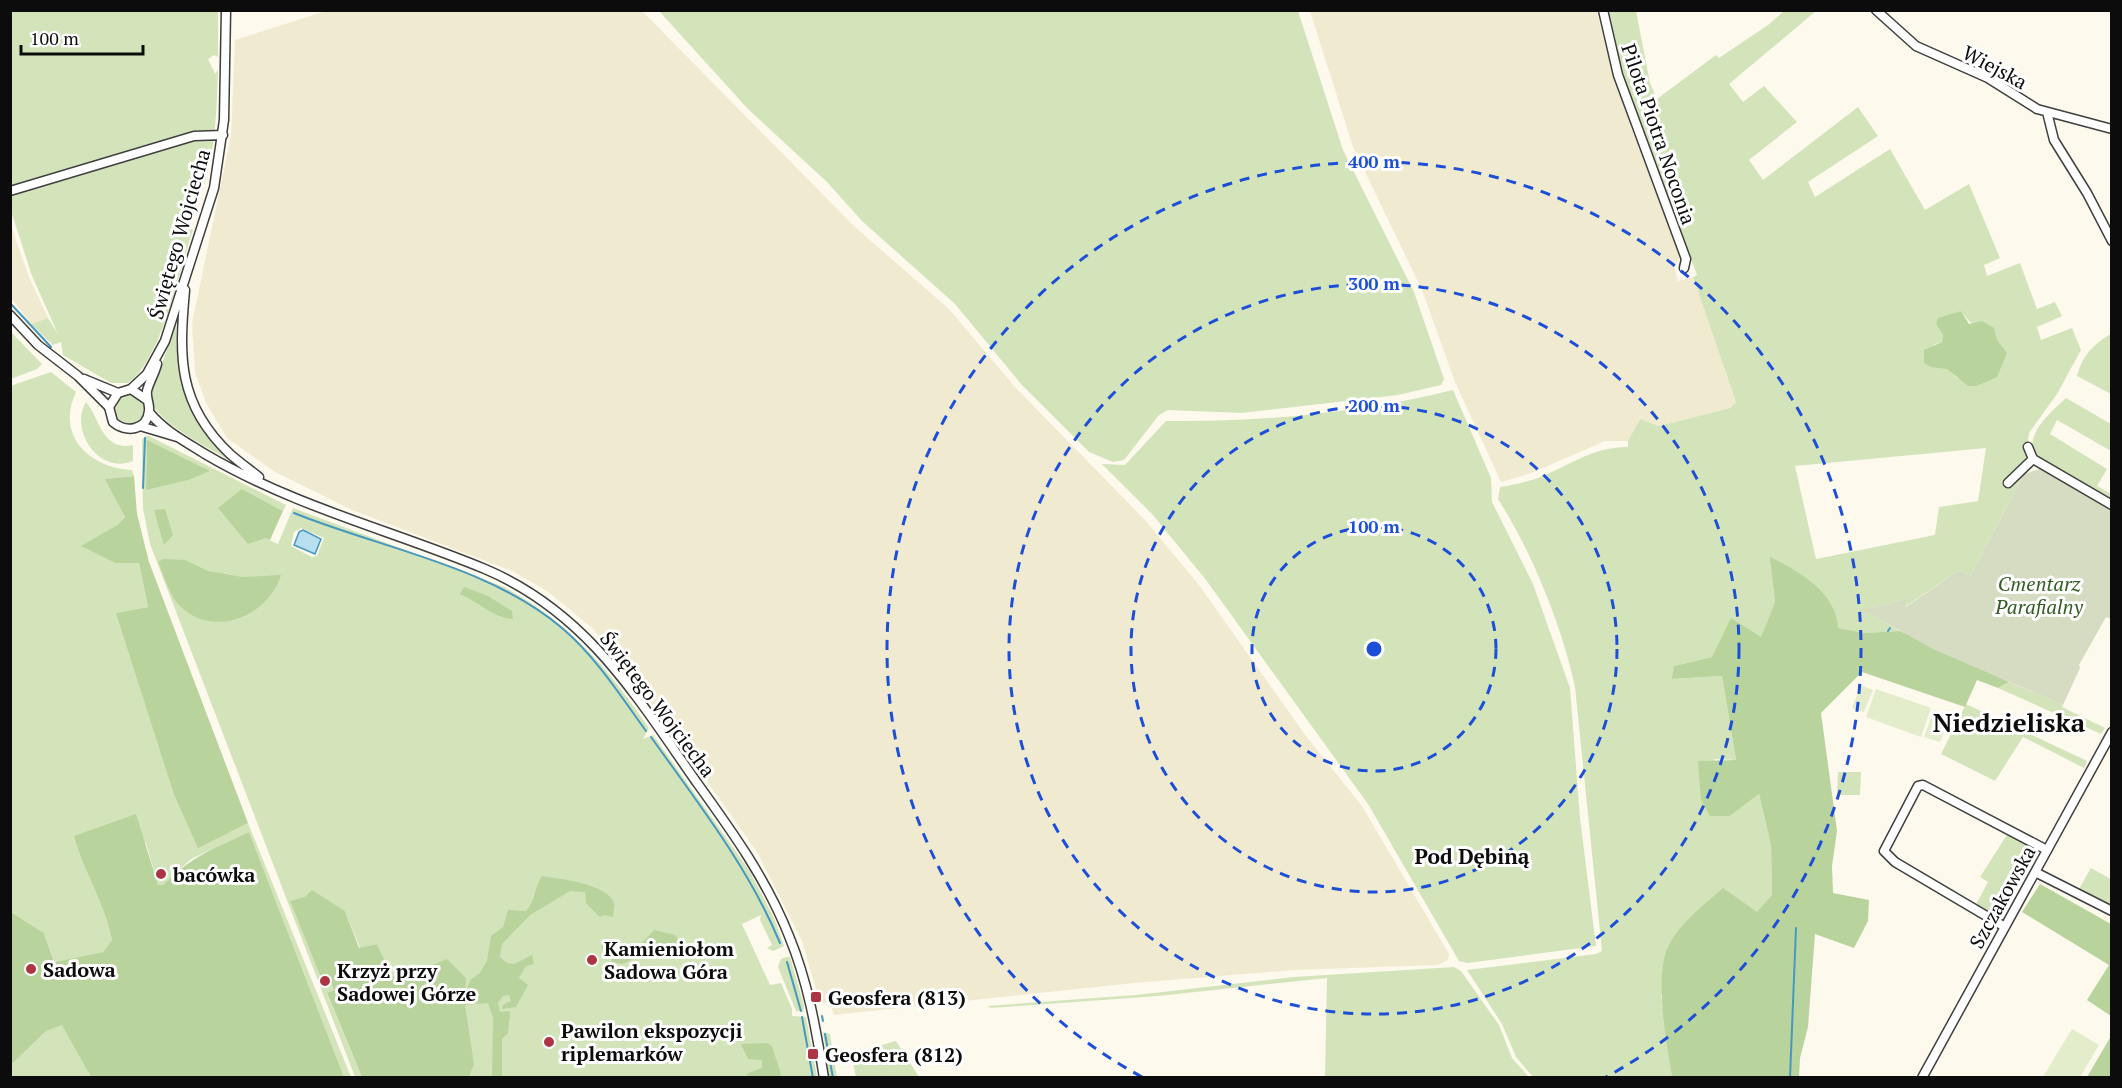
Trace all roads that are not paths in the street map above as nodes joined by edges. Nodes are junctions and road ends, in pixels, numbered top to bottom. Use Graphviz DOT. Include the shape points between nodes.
graph roads {
  1 [pos="226,10"];
  2 [pos="1603,10"];
  3 [pos="1876,10"];
  4 [pos="2046,112"];
  5 [pos="2112,129"];
  6 [pos="223,135"];
  7 [pos="10,190"];
  8 [pos="2112,240"];
  9 [pos="1684,268"];
  10 [pos="187,275"];
  11 [pos="10,315"];
  12 [pos="158,356"];
  13 [pos="78,376"];
  14 [pos="131,389"];
  15 [pos="118,393"];
  16 [pos="147,400"];
  17 [pos="109,407"];
  18 [pos="149,412"];
  19 [pos="140,426"];
  20 [pos="177,437"];
  21 [pos="2028,447"];
  22 [pos="2034,459"];
  23 [pos="2008,483"];
  24 [pos="267,485"];
  25 [pos="2112,505"];
  26 [pos="2112,732"];
  27 [pos="2047,850"];
  28 [pos="2035,872"];
  29 [pos="2112,911"];
  30 [pos="2004,927"];
  31 [pos="824,1077"];
  32 [pos="1922,1077"];
  1 -- 6 [label="street, Świętego Wojciecha"];
  2 -- 9 [label="street, Pilota Piotra Noconia" via="1618,75 1686,259"];
  3 -- 4 [label="street, Wiejska" via="1916,46 1988,78"];
  4 -- 5 [label="street, Wiejska"];
  4 -- 8 [label="street" via="2054,140"];
  6 -- 7 [label="street" via="194,136"];
  6 -- 10 [label="street, Świętego Wojciecha" via="214,188"];
  10 -- 12 [label="street, Świętego Wojciecha"];
  10 -- 24 [label="street" via="180,350 189,393 221,445"];
  11 -- 13 [label="street" via="38,345"];
  12 -- 14 [label="street, Świętego Wojciecha"];
  12 -- 16 [label="street, Świętego Wojciecha"];
  13 -- 15 [label="street"];
  13 -- 17 [label="street"];
  14 -- 15 [label="street"];
  14 -- 16 [label="street"];
  15 -- 17 [label="street"];
  16 -- 18 [label="street"];
  17 -- 19 [label="street" via="109,415 118,427 125,430"];
  18 -- 19 [label="street"];
  18 -- 20 [label="street, Świętego Wojciecha"];
  19 -- 20 [label="street, Świętego Wojciecha"];
  20 -- 24 [label="street, Świętego Wojciecha"];
  21 -- 22 [label="street"];
  22 -- 23 [label="street"];
  22 -- 25 [label="street"];
  24 -- 31 [label="street, Świętego Wojciecha" via="339,517 507,579 558,610 596,645 731,830 774,901 808,993"];
  26 -- 27 [label="street, Szczakowska"];
  27 -- 28 [label="street, Szczakowska"];
  27 -- 30 [label="street" via="1927,787 1918,786 1884,851 1895,862"];
  28 -- 29 [label="street"];
  28 -- 30 [label="street, Szczakowska"];
  30 -- 32 [label="street, Szczakowska"];
}
